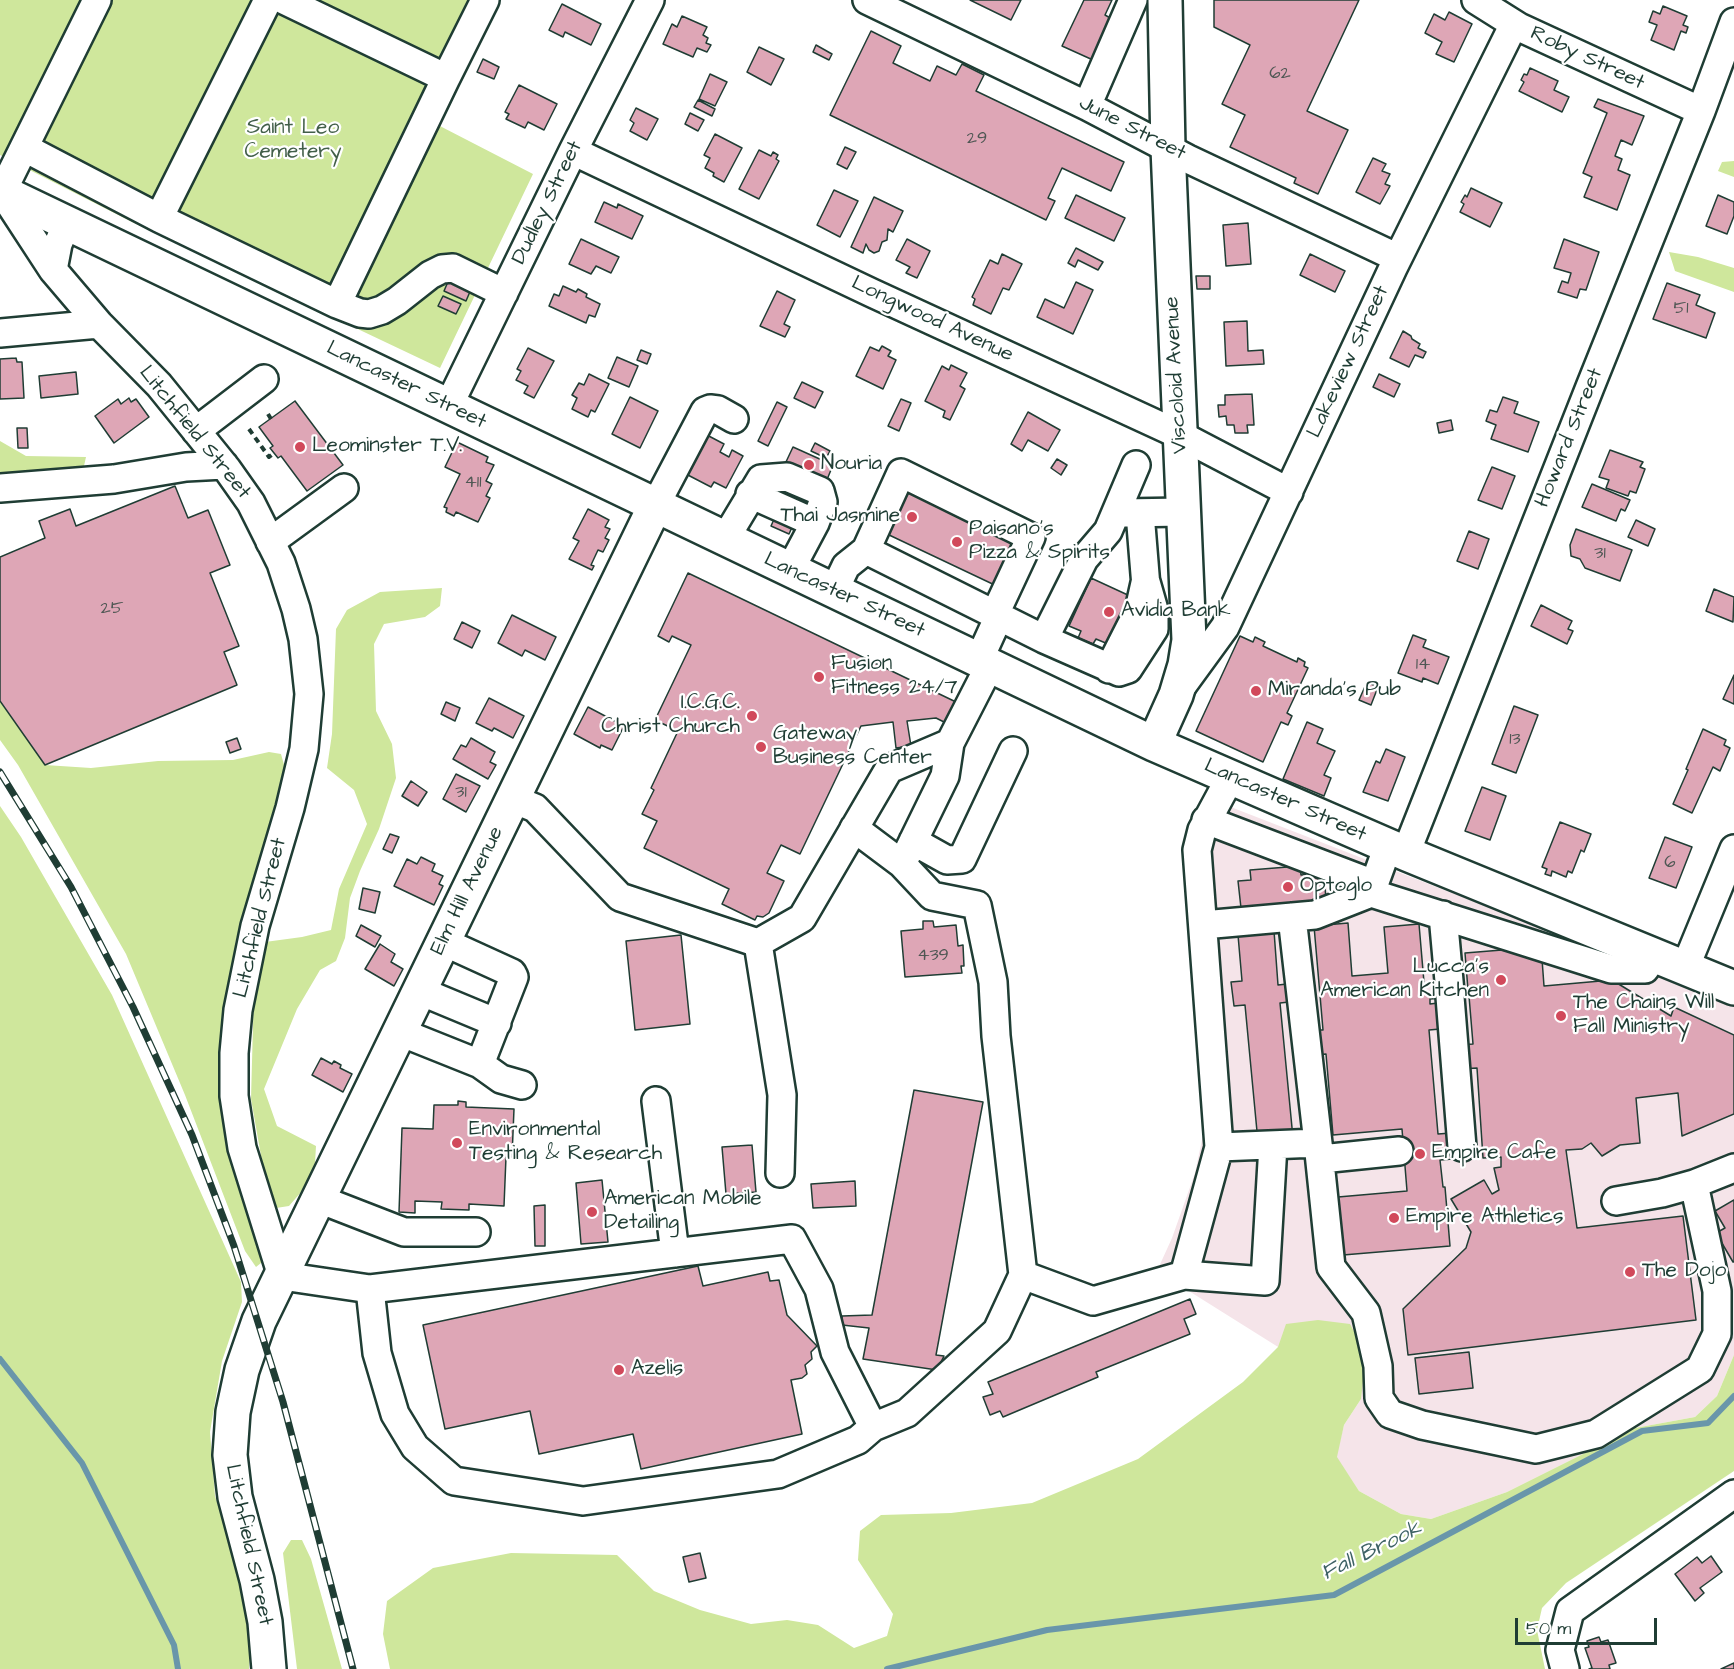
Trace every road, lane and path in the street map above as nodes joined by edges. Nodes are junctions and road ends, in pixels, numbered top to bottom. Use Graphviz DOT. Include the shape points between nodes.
graph roads {
  1 [pos="97,0"];
  2 [pos="268,0"];
  3 [pos="284,0"];
  4 [pos="485,0"];
  5 [pos="650,0"];
  6 [pos="867,0"];
  7 [pos="1133,0"];
  8 [pos="1165,0"];
  9 [pos="1476,0"];
  10 [pos="1734,22"];
  11 [pos="1514,24"];
  12 [pos="447,78"];
  13 [pos="1087,105"];
  14 [pos="1701,111"];
  15 [pos="25,148"];
  16 [pos="1168,148"];
  17 [pos="573,151"];
  18 [pos="1,192"];
  19 [pos="159,218"];
  20 [pos="67,223"];
  21 [pos="1398,258"];
  22 [pos="53,270"];
  23 [pos="504,293"];
  24 [pos="337,304"];
  25 [pos="99,324"];
  26 [pos="0,333"];
  27 [pos="264,379"];
  28 [pos="448,407"];
  29 [pos="734,419"];
  30 [pos="249,429"];
  31 [pos="196,431"];
  32 [pos="1180,435"];
  33 [pos="274,453"];
  34 [pos="224,465"];
  35 [pos="1136,465"];
  36 [pos="0,488"];
  37 [pos="344,488"];
  38 [pos="1289,492"];
  39 [pos="655,506"];
  40 [pos="1184,512"];
  41 [pos="1128,513"];
  42 [pos="725,539"];
  43 [pos="270,542"];
  44 [pos="866,550"];
  45 [pos="790,570"];
  46 [pos="834,591"];
  47 [pos="997,615"];
  48 [pos="1044,639"];
  49 [pos="984,663"];
  50 [pos="1176,695"];
  51 [pos="951,743"];
  52 [pos="1154,744"];
  53 [pos="1013,752"];
  54 [pos="1230,778"];
  55 [pos="513,800"];
  56 [pos="1206,820"];
  57 [pos="854,828"];
  58 [pos="1734,849"];
  59 [pos="1397,850"];
  60 [pos="907,853"];
  61 [pos="1372,888"];
  62 [pos="1443,915"];
  63 [pos="1292,917"];
  64 [pos="1203,925"];
  65 [pos="444,942"];
  66 [pos="758,943"];
  67 [pos="1654,955"];
  68 [pos="1685,968"];
  69 [pos="1734,988"];
  70 [pos="420,991"];
  71 [pos="497,1023"];
  72 [pos="400,1032"];
  73 [pos="480,1064"];
  74 [pos="522,1085"];
  75 [pos="656,1101"];
  76 [pos="1273,1145"];
  77 [pos="1219,1147"];
  78 [pos="1462,1147"];
  79 [pos="1319,1151"];
  80 [pos="1399,1151"];
  81 [pos="1734,1168"];
  82 [pos="780,1173"];
  83 [pos="1694,1184"];
  84 [pos="319,1199"];
  85 [pos="1616,1201"];
  86 [pos="476,1232"];
  87 [pos="675,1253"];
  88 [pos="1023,1275"];
  89 [pos="1184,1275"];
  90 [pos="282,1276"];
  91 [pos="370,1289"];
  92 [pos="873,1427"];
  93 [pos="1734,1494"];
  94 [pos="269,1669"];
  95 [pos="1565,1669"];
  1 -- 15 [label="street"];
  2 -- 19 [label="street"];
  3 -- 12 [label="street"];
  4 -- 12 [label="street"];
  5 -- 17 [label="street, Dudley Street"];
  6 -- 13 [label="street, June Street"];
  7 -- 13 [label="street"];
  8 -- 16 [label="main road, Viscoloid Avenue"];
  9 -- 11 [label="street, Roby Street"];
  10 -- 14 [label="street, Howard Street"];
  11 -- 14 [label="street, Roby Street"];
  11 -- 21 [label="street, Lakeview Street"];
  12 -- 24 [label="street"];
  13 -- 16 [label="street, June Street"];
  14 -- 59 [label="street, Howard Street" via="1411,840"];
  15 -- 18 [label="street"];
  15 -- 19 [label="street"];
  16 -- 21 [label="street, June Street"];
  16 -- 32 [label="main road, Viscoloid Avenue"];
  17 -- 23 [label="street, Dudley Street"];
  17 -- 32 [label="street, Longwood Avenue"];
  18 -- 20 [label="main road, Lancaster Street"];
  18 -- 22 [label="street, Litchfield Street"];
  19 -- 24 [label="street"];
  20 -- 22 [label="street"];
  20 -- 28 [label="main road, Lancaster Street"];
  21 -- 38 [label="street, Lakeview Street"];
  22 -- 25 [label="street, Litchfield Street"];
  23 -- 24 [label="street" via="453,268 430,275 382,310 360,313"];
  23 -- 28 [label="street, Dudley Street"];
  25 -- 26 [label="street"];
  25 -- 31 [label="street, Litchfield Street"];
  27 -- 31 [label="street"];
  28 -- 39 [label="main road, Lancaster Street"];
  29 -- 39 [label="street" via="718,410 705,411"];
  30 -- 33 [label="path" via="269,457"];
  31 -- 34 [label="street, Litchfield Street"];
  32 -- 38 [label="street, Longwood Avenue"];
  32 -- 40 [label="main road, Viscoloid Avenue"];
  34 -- 36 [label="street"];
  34 -- 43 [label="street, Litchfield Street" via="251,503"];
  35 -- 41 [label="street"];
  37 -- 43 [label="street"];
  38 -- 50 [label="street, Lakeview Street" via="1225,627"];
  39 -- 42 [label="main road, Lancaster Street"];
  39 -- 55 [label="main road, Elm Hill Avenue"];
  40 -- 41 [label="street"];
  40 -- 50 [label="main road, Viscoloid Avenue" via="1189,640"];
  41 -- 48 [label="street" via="1084,559"];
  41 -- 48 [label="street" via="1146,582 1130,606 1110,669"];
  42 -- 45 [label="main road, Lancaster Street"];
  42 -- 45 [label="street" via="760,478 787,477 820,491 823,502"];
  43 -- 90 [label="street, Litchfield Street" via="296,609 309,694 304,749 255,926 238,1010 234,1096 242,1148"];
  44 -- 46 [label="street" via="846,566"];
  44 -- 47 [label="street"];
  44 -- 47 [label="street" via="901,473 1031,537"];
  45 -- 46 [label="main road, Lancaster Street"];
  46 -- 49 [label="main road, Lancaster Street"];
  47 -- 48 [label="street"];
  47 -- 49 [label="street"];
  49 -- 51 [label="street"];
  49 -- 52 [label="main road, Lancaster Street"];
  50 -- 52 [label="main road, Viscoloid Avenue"];
  51 -- 57 [label="street" via="889,769"];
  51 -- 60 [label="street" via="945,776"];
  52 -- 54 [label="main road, Lancaster Street"];
  53 -- 60 [label="street" via="962,859"];
  54 -- 56 [label="street"];
  54 -- 59 [label="main road, Lancaster Street"];
  55 -- 65 [label="main road, Elm Hill Avenue"];
  55 -- 66 [label="street" via="535,808 620,897"];
  56 -- 61 [label="street"];
  56 -- 64 [label="street" via="1197,850"];
  57 -- 60 [label="street"];
  57 -- 66 [label="street" via="802,918"];
  58 -- 68 [label="street"];
  59 -- 61 [label="street, Howard Street"];
  59 -- 67 [label="main road, Lancaster Street"];
  60 -- 88 [label="street" via="932,896 977,905 993,982"];
  61 -- 62 [label="street"];
  61 -- 63 [label="street" via="1315,915"];
  62 -- 67 [label="street" via="1611,969 1645,969"];
  62 -- 78 [label="street"];
  63 -- 64 [label="street"];
  63 -- 79 [label="street"];
  64 -- 77 [label="street"];
  65 -- 70 [label="main road, Elm Hill Avenue"];
  65 -- 71 [label="street" via="512,973 514,977"];
  66 -- 82 [label="street" via="782,1095"];
  67 -- 68 [label="main road, Lancaster Street"];
  68 -- 69 [label="main road, Lancaster Street"];
  70 -- 71 [label="street"];
  70 -- 72 [label="main road, Elm Hill Avenue"];
  71 -- 73 [label="street"];
  72 -- 73 [label="street"];
  72 -- 84 [label="main road, Elm Hill Avenue"];
  73 -- 74 [label="street" via="501,1079"];
  75 -- 87 [label="street"];
  76 -- 77 [label="street"];
  76 -- 79 [label="street"];
  76 -- 89 [label="street" via="1265,1281"];
  77 -- 89 [label="street"];
  79 -- 80 [label="street"];
  79 -- 83 [label="street" via="1331,1267 1366,1313 1378,1366 1379,1398 1390,1414 1422,1425 1536,1449 1596,1434 1700,1369 1717,1334 1717,1291"];
  81 -- 83 [label="street"];
  83 -- 85 [label="street"];
  84 -- 86 [label="street" via="404,1232"];
  84 -- 90 [label="main road, Elm Hill Avenue"];
  87 -- 91 [label="street"];
  87 -- 92 [label="street" via="792,1239 819,1289 835,1352"];
  88 -- 89 [label="street" via="1093,1301"];
  88 -- 92 [label="street" via="997,1331 907,1413"];
  90 -- 91 [label="street"];
  90 -- 94 [label="main road, Litchfield Street" via="259,1321 242,1370 233,1412 230,1455 235,1497 265,1622"];
  91 -- 92 [label="street" via="377,1353 394,1414 416,1447 454,1481 583,1501 778,1474 858,1440"];
  93 -- 95 [label="street" via="1570,1611 1560,1650"];
}
